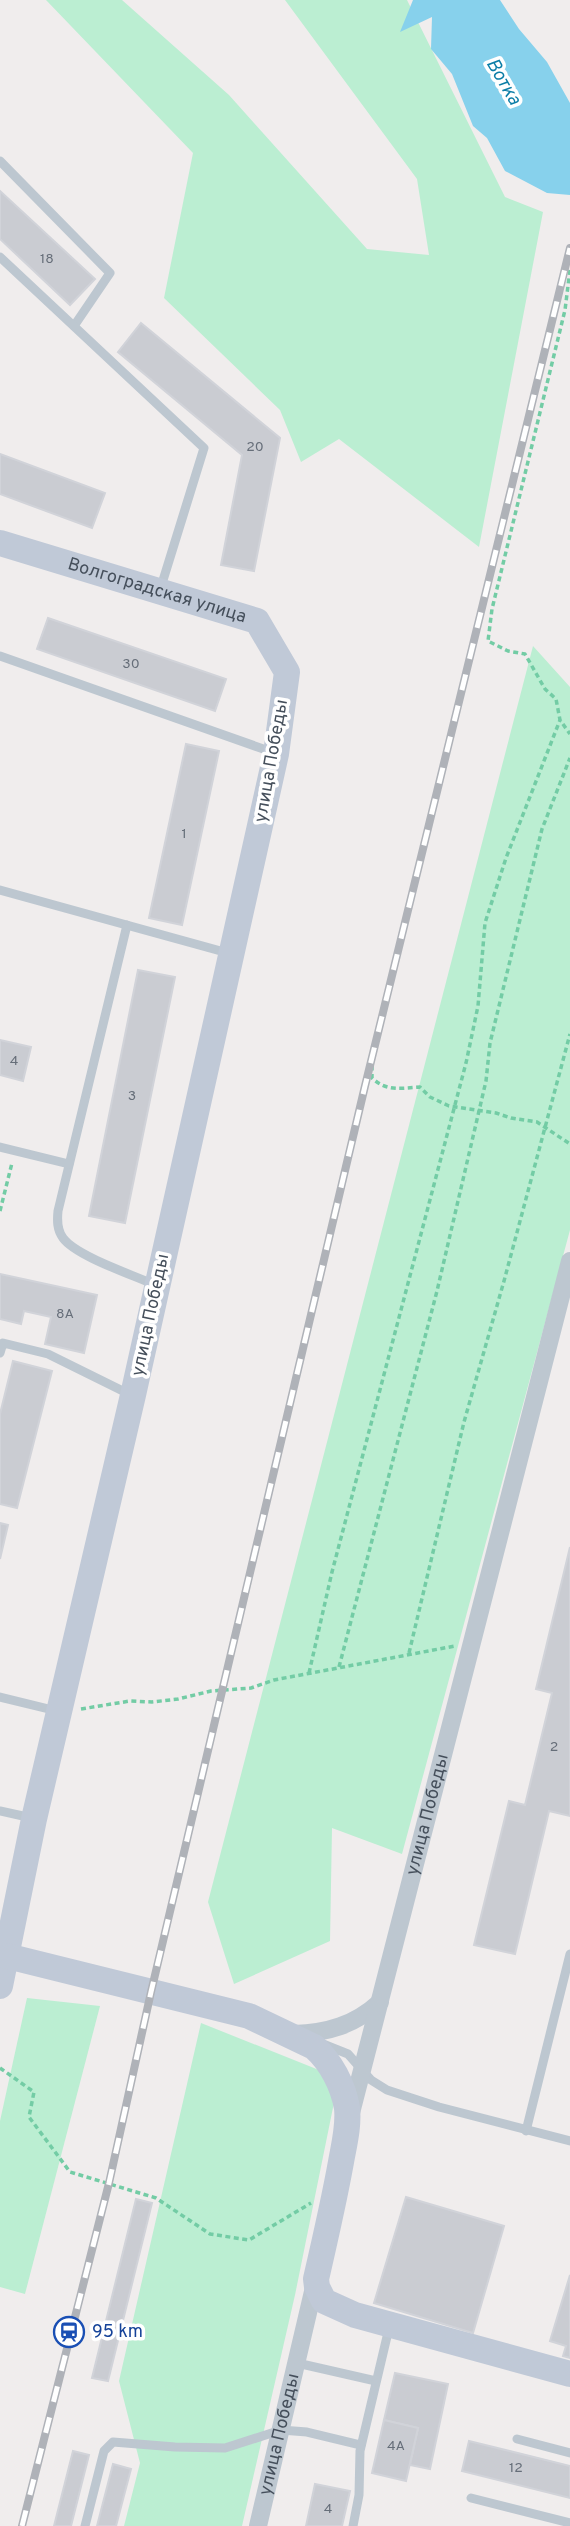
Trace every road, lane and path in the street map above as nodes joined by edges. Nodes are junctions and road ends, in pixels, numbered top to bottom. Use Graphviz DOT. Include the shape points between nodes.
graph roads {
  1 [pos="0,161"];
  2 [pos="0,257"];
  3 [pos="570,270"];
  4 [pos="74,326"];
  5 [pos="0,543"];
  6 [pos="159,592"];
  7 [pos="0,656"];
  8 [pos="287,672"];
  9 [pos="560,720"];
  10 [pos="570,734"];
  11 [pos="276,754"];
  12 [pos="570,758"];
  13 [pos="0,890"];
  14 [pos="127,925"];
  15 [pos="232,954"];
  16 [pos="570,1034"];
  17 [pos="372,1057"];
  18 [pos="454,1107"];
  19 [pos="479,1111"];
  20 [pos="545,1126"];
  21 [pos="570,1144"];
  22 [pos="0,1147"];
  23 [pos="15,1151"];
  24 [pos="69,1164"];
  25 [pos="0,1211"];
  26 [pos="570,1261"];
  27 [pos="157,1285"];
  28 [pos="0,1353"];
  29 [pos="133,1395"];
  30 [pos="471,1644"];
  31 [pos="410,1653"];
  32 [pos="339,1667"];
  33 [pos="309,1673"];
  34 [pos="0,1697"];
  35 [pos="60,1707"];
  36 [pos="0,1811"];
  37 [pos="34,1819"];
  38 [pos="570,1954"];
  39 [pos="7,1956"];
  40 [pos="0,1986"];
  41 [pos="380,2002"];
  42 [pos="290,2034"];
  43 [pos="0,2068"];
  44 [pos="362,2071"];
  45 [pos="526,2131"];
  46 [pos="346,2133"];
  47 [pos="570,2141"];
  48 [pos="337,2188"];
  49 [pos="316,2279"];
  50 [pos="341,2310"];
  51 [pos="389,2326"];
  52 [pos="301,2343"];
  53 [pos="297,2363"];
  54 [pos="570,2374"];
  55 [pos="376,2381"];
  56 [pos="281,2430"];
  57 [pos="517,2439"];
  58 [pos="361,2445"];
  59 [pos="570,2453"];
  60 [pos="471,2498"];
  61 [pos="570,2523"];
  62 [pos="85,2526"];
  63 [pos="258,2526"];
  64 [pos="353,2526"];
  1 -- 4 [label="lane" via="110,272"];
  2 -- 4 [label="lane"];
  3 -- 9 [label="path" via="565,310 488,641 525,654 545,690 556,699"];
  4 -- 6 [label="lane" via="204,448"];
  5 -- 6 [label="main road, Волгоградская улица"];
  6 -- 8 [label="main road, Волгоградская улица" via="257,621"];
  7 -- 11 [label="lane"];
  8 -- 11 [label="main road, улица Победы"];
  9 -- 10 [label="path"];
  9 -- 18 [label="path" via="485,923 478,1006"];
  11 -- 15 [label="main road, улица Победы"];
  12 -- 19 [label="path" via="542,829 490,1044"];
  13 -- 14 [label="lane"];
  14 -- 15 [label="lane"];
  14 -- 24 [label="lane"];
  15 -- 27 [label="main road, улица Победы"];
  16 -- 20 [label="path"];
  17 -- 18 [label="path" via="372,1078 383,1087 420,1087 430,1097"];
  18 -- 19 [label="path"];
  18 -- 33 [label="path"];
  19 -- 20 [label="path"];
  19 -- 32 [label="path"];
  20 -- 21 [label="path"];
  20 -- 31 [label="path" via="464,1422"];
  22 -- 23 [label="lane"];
  23 -- 24 [label="lane"];
  23 -- 25 [label="path"];
  24 -- 27 [label="lane" via="58,1212 61,1236 82,1252"];
  26 -- 30 [label="street, улица Победы"];
  27 -- 29 [label="main road, улица Победы"];
  28 -- 29 [label="lane" via="3,1343 48,1354"];
  29 -- 35 [label="main road, улица Победы"];
  30 -- 31 [label="path"];
  30 -- 41 [label="street, улица Победы"];
  31 -- 32 [label="path"];
  32 -- 33 [label="path"];
  33 -- 35 [label="path" via="178,1699"];
  34 -- 35 [label="lane"];
  35 -- 37 [label="main road, улица Победы"];
  36 -- 37 [label="lane"];
  37 -- 39 [label="main road, улица Победы"];
  38 -- 45 [label="lane"];
  39 -- 40 [label="main road, улица Победы"];
  39 -- 42 [label="main road, улица Победы" via="228,2010"];
  41 -- 42 [label="street, улица Победы" via="357,2020 333,2029"];
  41 -- 44 [label="street, улица Победы"];
  42 -- 44 [label="lane" via="340,2049"];
  42 -- 46 [label="main road, улица Победы" via="323,2054 335,2073 347,2108"];
  43 -- 48 [label="path" via="34,2092 29,2117 70,2172 156,2198 210,2234 249,2240"];
  44 -- 45 [label="lane" via="387,2090"];
  44 -- 46 [label="street, улица Победы"];
  45 -- 47 [label="lane"];
  46 -- 48 [label="main road, улица Победы"];
  48 -- 49 [label="main road, улица Победы"];
  49 -- 50 [label="main road" via="324,2301"];
  49 -- 52 [label="street, улица Победы"];
  50 -- 51 [label="main road"];
  50 -- 52 [label="street, улица Победы" via="316,2319"];
  51 -- 54 [label="main road"];
  51 -- 55 [label="lane"];
  52 -- 53 [label="street, улица Победы"];
  53 -- 55 [label="lane"];
  53 -- 56 [label="street, улица Победы"];
  55 -- 58 [label="lane"];
  56 -- 58 [label="lane"];
  56 -- 62 [label="lane" via="225,2448 113,2442 104,2451"];
  56 -- 63 [label="street, улица Победы"];
  57 -- 59 [label="lane"];
  58 -- 64 [label="lane"];
  60 -- 61 [label="lane"];
}
